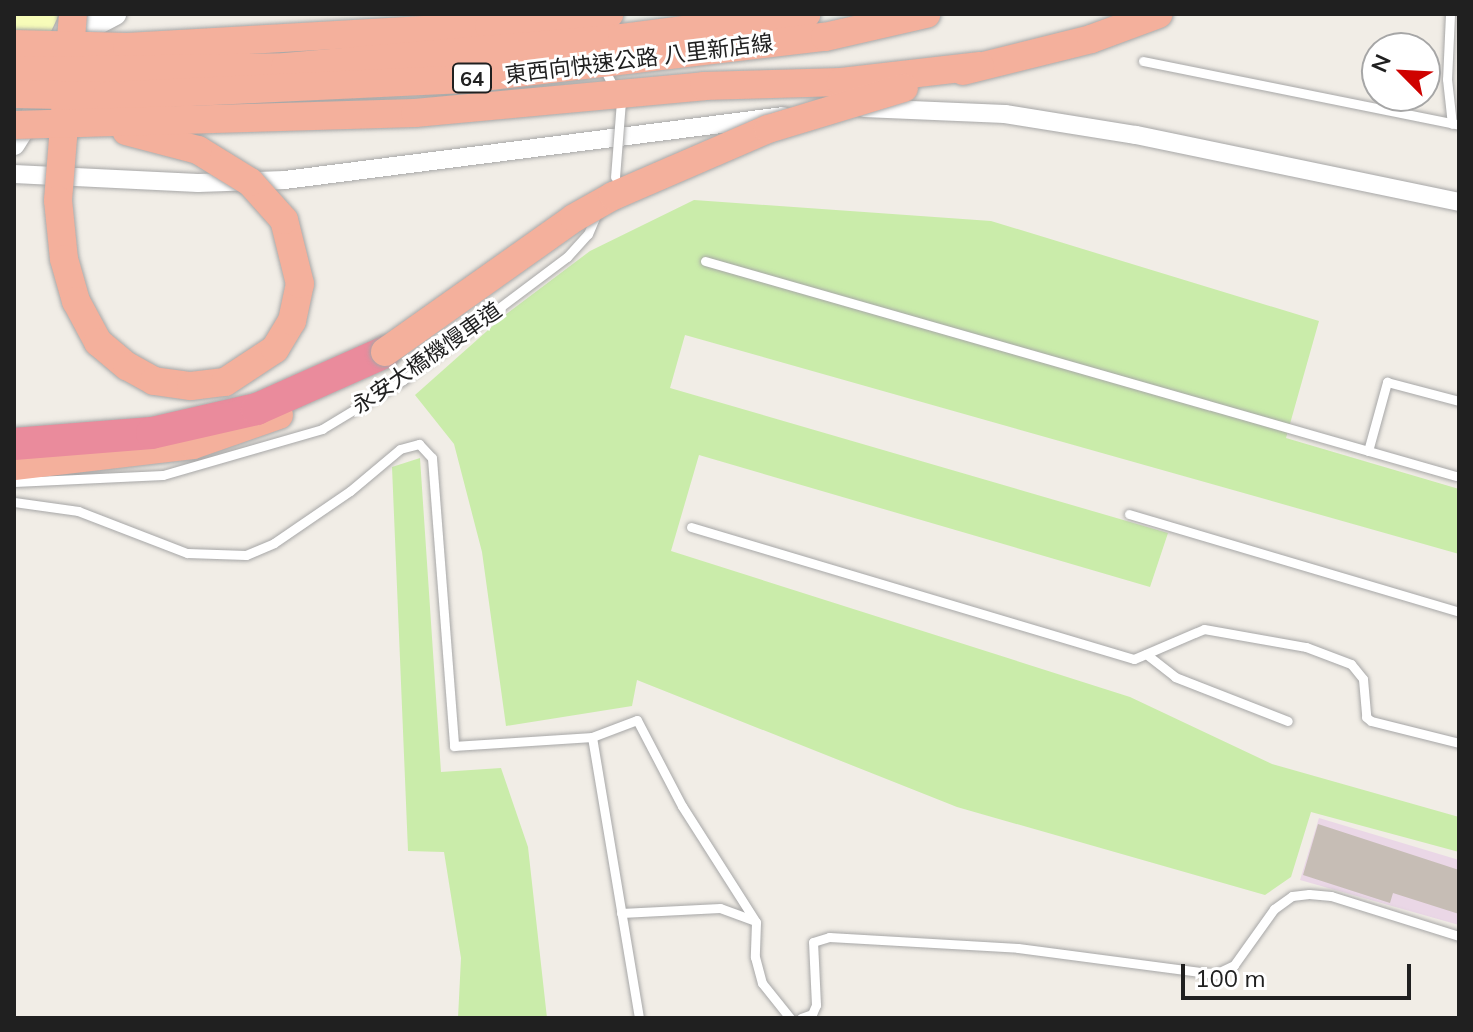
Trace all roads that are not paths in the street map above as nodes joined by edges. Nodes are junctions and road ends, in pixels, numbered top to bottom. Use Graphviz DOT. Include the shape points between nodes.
graph roads {
  1 [pos="115,14"];
  2 [pos="575,14"];
  3 [pos="609,14"];
  4 [pos="806,14"];
  5 [pos="926,14"];
  6 [pos="1159,14"];
  7 [pos="1450,14"];
  8 [pos="40,19"];
  9 [pos="80,21"];
  10 [pos="14,47"];
  11 [pos="1143,61"];
  12 [pos="980,66"];
  13 [pos="14,73"];
  14 [pos="14,93"];
  15 [pos="1456,124"];
  16 [pos="14,125"];
  17 [pos="102,125"];
  18 [pos="14,144"];
  19 [pos="14,174"];
  20 [pos="1459,202"];
  21 [pos="705,261"];
  22 [pos="385,352"];
  23 [pos="1459,401"];
  24 [pos="14,444"];
  25 [pos="1368,451"];
  26 [pos="14,466"];
  27 [pos="1456,476"];
  28 [pos="14,482"];
  29 [pos="14,502"];
  30 [pos="1129,514"];
  31 [pos="691,527"];
  32 [pos="1459,612"];
  33 [pos="1146,654"];
  34 [pos="1288,721"];
  35 [pos="592,737"];
  36 [pos="1459,743"];
  37 [pos="621,913"];
  38 [pos="756,922"];
  39 [pos="1459,936"];
  40 [pos="639,1018"];
  41 [pos="790,1018"];
  42 [pos="801,1018"];
  1 -- 9 [label="street"];
  2 -- 28 [label="lane, 永安大橋機慢車道, bridge" via="621,101 615,177 588,234 567,257 403,380 322,429 163,475"];
  3 -- 10 [label="highway, bridge" via="143,46"];
  4 -- 13 [label="highway, 東西向快速公路 八里新店線 / 64, bridge" via="635,37 317,65"];
  5 -- 14 [label="highway, 東西向快速公路 八里新店線 / 64, bridge" via="825,37 465,79 107,96"];
  6 -- 12 [label="highway, bridge" via="1091,39"];
  7 -- 15 [label="lane" via="1447,79"];
  8 -- 10 [label="main road"];
  8 -- 13 [label="main road, bridge"];
  8 -- 14 [label="highway, bridge"];
  9 -- 17 [label="highway, bridge" via="58,200 64,259 76,301 98,342 154,381 191,386 225,382 249,370 275,349 292,321 300,284 284,220 250,182 198,150"];
  9 -- 18 [label="street"];
  11 -- 15 [label="lane"];
  12 -- 17 [label="highway, bridge" via="841,82 704,86 415,113"];
  12 -- 22 [label="highway, bridge" via="768,129 613,196"];
  16 -- 17 [label="highway, bridge"];
  19 -- 20 [label="street" via="198,183 285,180 875,107 1005,114"];
  21 -- 25 [label="lane"];
  22 -- 24 [label="highway" via="257,409 152,433"];
  22 -- 26 [label="highway" via="322,396 193,445"];
  23 -- 25 [label="lane" via="1387,382"];
  25 -- 27 [label="lane"];
  29 -- 35 [label="lane" via="78,511 187,553 246,555 274,543 350,491 400,449 419,444 432,458 454,746"];
  30 -- 32 [label="lane"];
  31 -- 33 [label="lane" via="928,595 1086,649 1134,659"];
  33 -- 34 [label="lane" via="1175,677"];
  33 -- 36 [label="lane" via="1204,629 1306,647 1351,664 1363,679 1366,717 1371,721"];
  35 -- 37 [label="lane"];
  35 -- 38 [label="lane" via="637,720 682,806"];
  37 -- 38 [label="lane" via="720,908"];
  37 -- 40 [label="lane"];
  38 -- 41 [label="lane" via="755,957 762,983"];
  39 -- 42 [label="lane" via="1331,896 1309,894 1292,896 1274,909 1234,965 1215,974 1018,948 829,937 813,942 816,1005 812,1014"];
}
